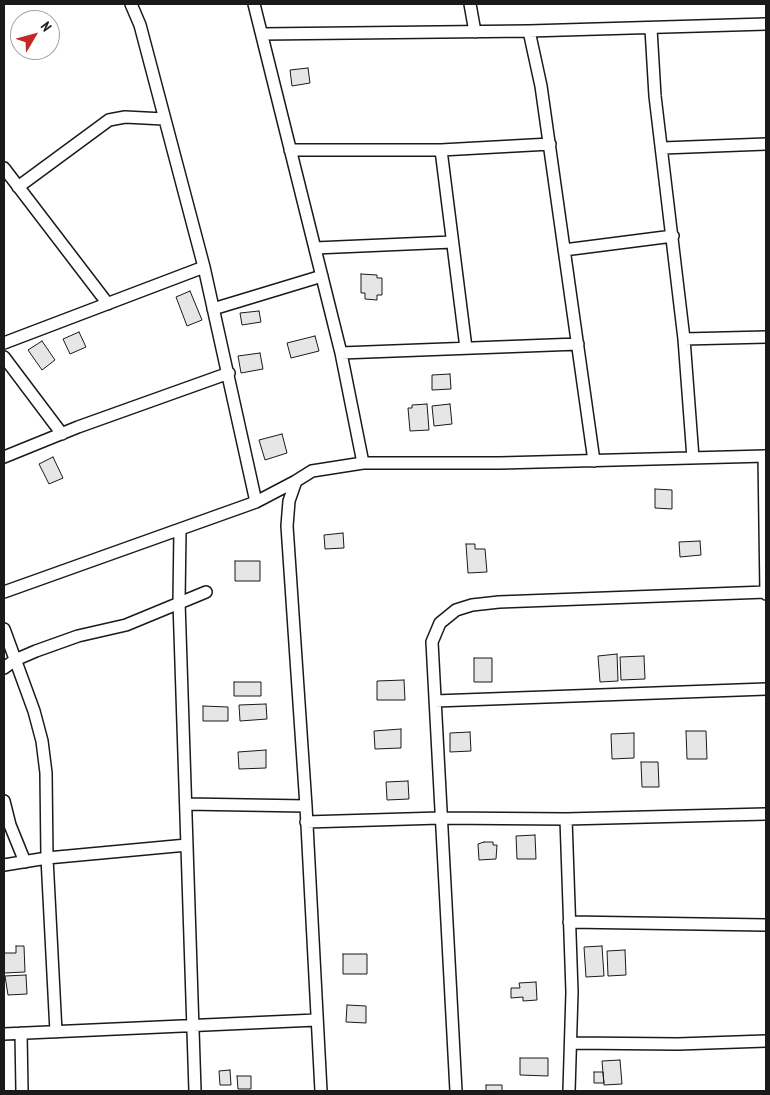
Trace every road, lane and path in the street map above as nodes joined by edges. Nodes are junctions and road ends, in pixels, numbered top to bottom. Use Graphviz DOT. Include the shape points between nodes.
graph roads {
  1 [pos="131,4"];
  2 [pos="254,4"];
  3 [pos="470,4"];
  4 [pos="766,24"];
  5 [pos="651,28"];
  6 [pos="529,31"];
  7 [pos="475,32"];
  8 [pos="262,34"];
  9 [pos="164,119"];
  10 [pos="550,144"];
  11 [pos="766,144"];
  12 [pos="663,148"];
  13 [pos="290,150"];
  14 [pos="441,150"];
  15 [pos="4,168"];
  16 [pos="18,187"];
  17 [pos="672,236"];
  18 [pos="452,242"];
  19 [pos="315,248"];
  20 [pos="564,250"];
  21 [pos="204,267"];
  22 [pos="322,276"];
  23 [pos="108,304"];
  24 [pos="214,309"];
  25 [pos="766,337"];
  26 [pos="684,338"];
  27 [pos="4,343"];
  28 [pos="578,344"];
  29 [pos="466,348"];
  30 [pos="340,353"];
  31 [pos="4,357"];
  32 [pos="229,373"];
  33 [pos="62,434"];
  34 [pos="765,456"];
  35 [pos="4,457"];
  36 [pos="693,458"];
  37 [pos="594,461"];
  38 [pos="363,463"];
  39 [pos="296,481"];
  40 [pos="256,502"];
  41 [pos="180,530"];
  42 [pos="4,592"];
  43 [pos="206,592"];
  44 [pos="766,593"];
  45 [pos="180,602"];
  46 [pos="4,629"];
  47 [pos="14,660"];
  48 [pos="4,668"];
  49 [pos="766,689"];
  50 [pos="435,701"];
  51 [pos="4,800"];
  52 [pos="186,804"];
  53 [pos="306,806"];
  54 [pos="766,814"];
  55 [pos="440,818"];
  56 [pos="566,819"];
  57 [pos="306,822"];
  58 [pos="187,846"];
  59 [pos="47,858"];
  60 [pos="25,862"];
  61 [pos="4,865"];
  62 [pos="569,922"];
  63 [pos="766,925"];
  64 [pos="316,1020"];
  65 [pos="192,1027"];
  66 [pos="56,1032"];
  67 [pos="21,1033"];
  68 [pos="4,1034"];
  69 [pos="766,1041"];
  70 [pos="571,1043"];
  71 [pos="22,1091"];
  72 [pos="195,1091"];
  73 [pos="321,1091"];
  74 [pos="456,1091"];
  75 [pos="569,1091"];
  1 -- 9 [label="street" via="140,25"];
  2 -- 8 [label="street"];
  3 -- 7 [label="street"];
  4 -- 5 [label="street"];
  5 -- 6 [label="street"];
  5 -- 12 [label="street" via="655,96"];
  6 -- 7 [label="street"];
  6 -- 10 [label="street"];
  7 -- 8 [label="street"];
  8 -- 13 [label="street"];
  9 -- 16 [label="street" via="126,117 109,120"];
  9 -- 21 [label="street"];
  10 -- 14 [label="street"];
  10 -- 20 [label="street"];
  11 -- 12 [label="street"];
  12 -- 17 [label="street"];
  13 -- 14 [label="street"];
  13 -- 19 [label="street"];
  14 -- 18 [label="street"];
  15 -- 16 [label="street"];
  16 -- 23 [label="street"];
  17 -- 20 [label="street"];
  17 -- 26 [label="street"];
  18 -- 19 [label="street"];
  18 -- 29 [label="street"];
  19 -- 22 [label="street"];
  20 -- 28 [label="street"];
  21 -- 23 [label="street"];
  21 -- 24 [label="street"];
  22 -- 24 [label="street"];
  22 -- 30 [label="street"];
  23 -- 27 [label="street"];
  24 -- 32 [label="street"];
  25 -- 26 [label="street"];
  26 -- 36 [label="street"];
  28 -- 29 [label="street"];
  28 -- 37 [label="street"];
  29 -- 30 [label="street"];
  30 -- 38 [label="street"];
  31 -- 33 [label="street"];
  32 -- 33 [label="street"];
  32 -- 40 [label="street"];
  33 -- 35 [label="street"];
  34 -- 36 [label="street"];
  34 -- 44 [label="street"];
  36 -- 37 [label="street"];
  37 -- 38 [label="street"];
  38 -- 39 [label="street" via="312,471"];
  39 -- 40 [label="street"];
  39 -- 53 [label="street" via="289,501 287,526"];
  40 -- 41 [label="street"];
  41 -- 42 [label="street"];
  41 -- 45 [label="street"];
  43 -- 45 [label="street"];
  44 -- 50 [label="street" via="499,602 456,610 440,623 432,642"];
  45 -- 47 [label="street" via="126,625 78,636"];
  45 -- 52 [label="street"];
  46 -- 47 [label="street"];
  47 -- 48 [label="street"];
  47 -- 59 [label="street" via="42,741 46,773"];
  49 -- 50 [label="street"];
  50 -- 55 [label="street"];
  51 -- 60 [label="street"];
  52 -- 53 [label="street"];
  52 -- 58 [label="street"];
  53 -- 57 [label="street"];
  54 -- 56 [label="street"];
  55 -- 56 [label="street"];
  55 -- 57 [label="street"];
  55 -- 74 [label="street"];
  56 -- 62 [label="street"];
  57 -- 64 [label="street"];
  58 -- 59 [label="street"];
  58 -- 65 [label="street"];
  59 -- 60 [label="street"];
  59 -- 66 [label="street"];
  60 -- 61 [label="street"];
  62 -- 63 [label="street"];
  62 -- 70 [label="street"];
  64 -- 65 [label="street"];
  64 -- 73 [label="street"];
  65 -- 66 [label="street"];
  65 -- 72 [label="street"];
  66 -- 67 [label="street"];
  67 -- 68 [label="street"];
  67 -- 71 [label="street"];
  69 -- 70 [label="street"];
  70 -- 75 [label="street"];
}
